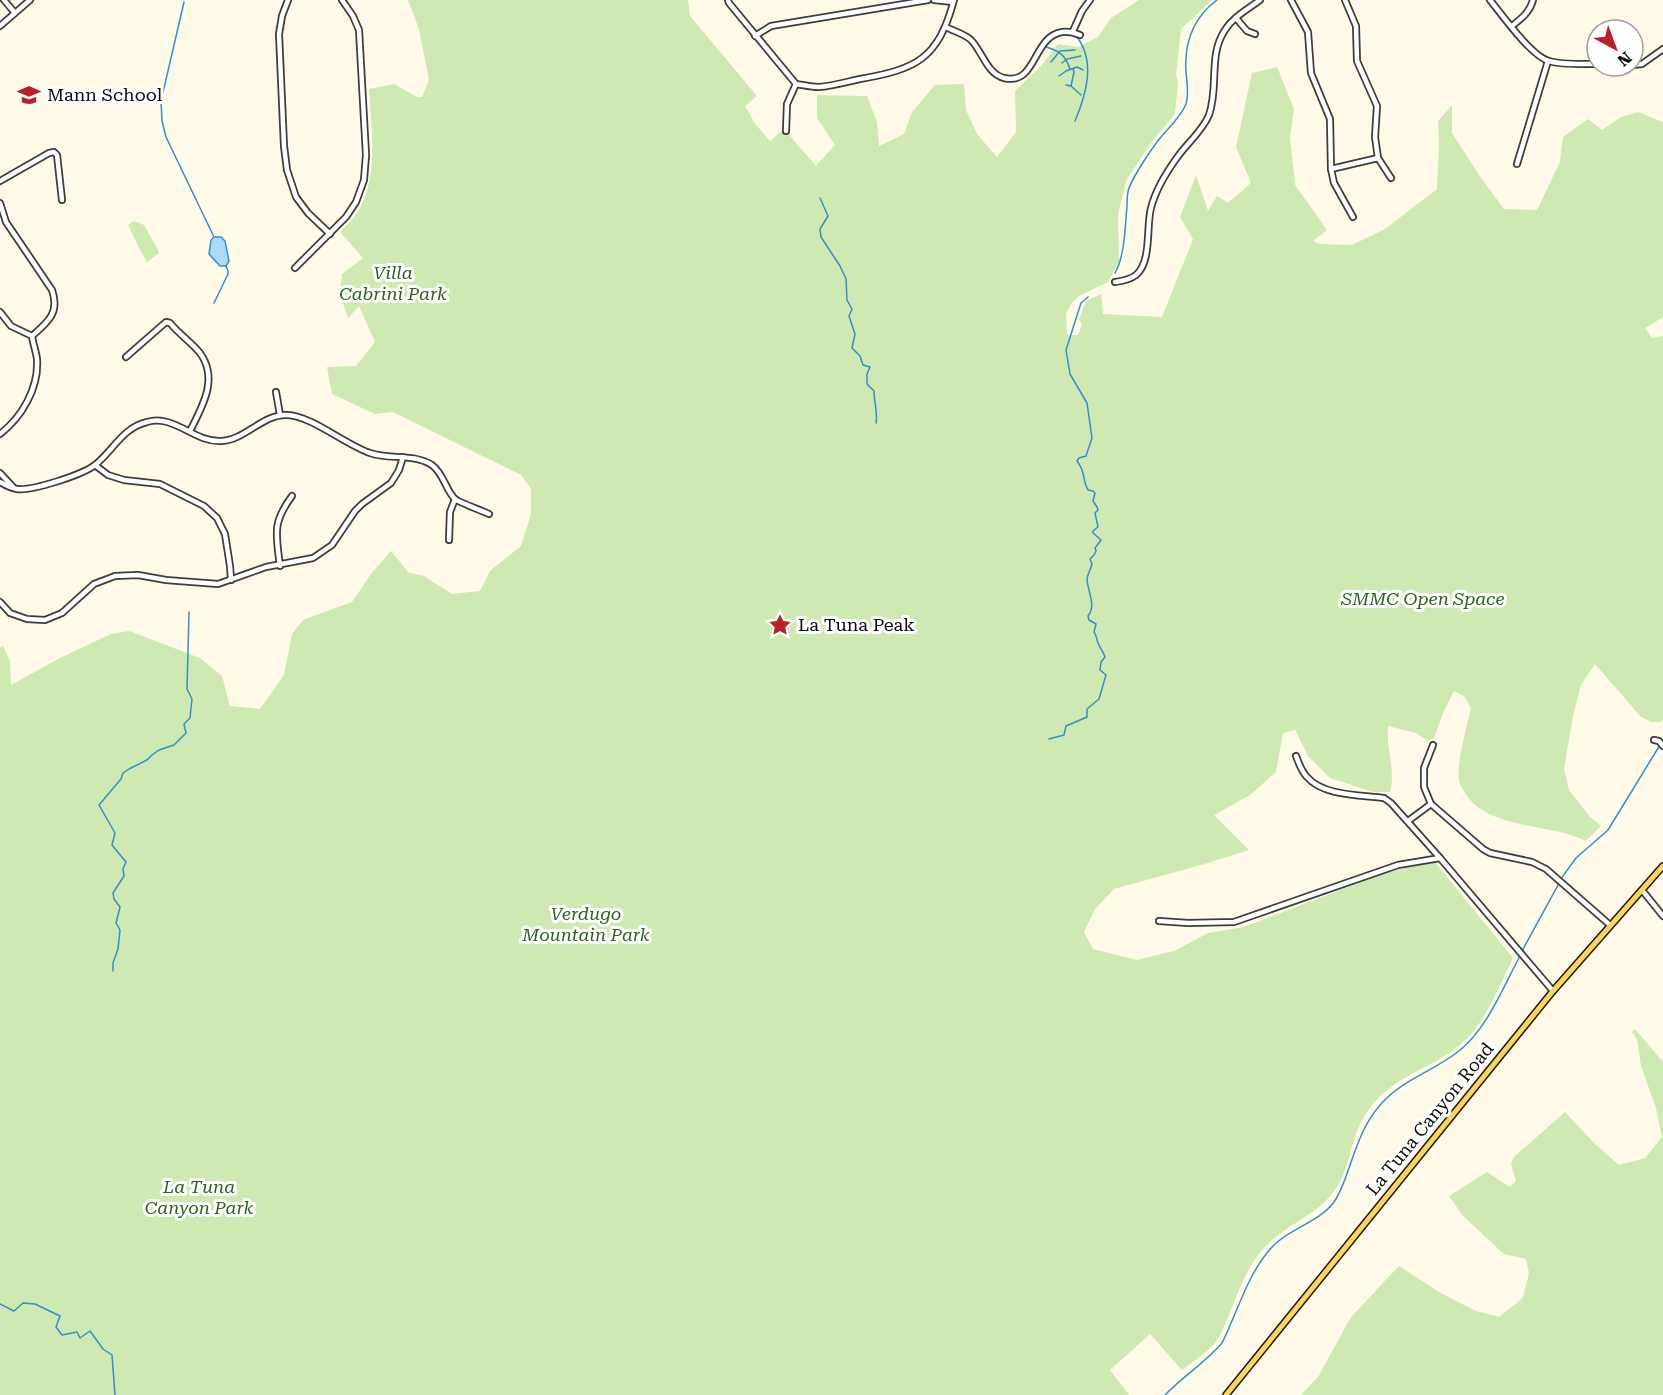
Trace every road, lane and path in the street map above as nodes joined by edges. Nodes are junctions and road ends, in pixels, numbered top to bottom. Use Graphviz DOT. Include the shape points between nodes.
graph roads {
  1 [pos="4,0"];
  2 [pos="30,0"];
  3 [pos="288,0"];
  4 [pos="342,0"];
  5 [pos="728,0"];
  6 [pos="928,0"];
  7 [pos="934,0"];
  8 [pos="1090,0"];
  9 [pos="1260,0"];
  10 [pos="1291,0"];
  11 [pos="1345,0"];
  12 [pos="1490,0"];
  13 [pos="1533,0"];
  14 [pos="953,1"];
  15 [pos="15,13"];
  16 [pos="1236,18"];
  17 [pos="0,26"];
  18 [pos="1512,26"];
  19 [pos="946,27"];
  20 [pos="1073,31"];
  21 [pos="1255,34"];
  22 [pos="1080,35"];
  23 [pos="755,36"];
  24 [pos="1663,49"];
  25 [pos="1548,61"];
  26 [pos="1645,62"];
  27 [pos="1585,63"];
  28 [pos="796,84"];
  29 [pos="786,131"];
  30 [pos="1378,158"];
  31 [pos="1517,164"];
  32 [pos="1331,170"];
  33 [pos="1391,178"];
  34 [pos="0,181"];
  35 [pos="62,200"];
  36 [pos="0,203"];
  37 [pos="1353,217"];
  38 [pos="330,234"];
  39 [pos="295,268"];
  40 [pos="1115,282"];
  41 [pos="0,312"];
  42 [pos="32,336"];
  43 [pos="126,357"];
  44 [pos="276,392"];
  45 [pos="280,415"];
  46 [pos="190,431"];
  47 [pos="0,434"];
  48 [pos="403,457"];
  49 [pos="95,465"];
  50 [pos="0,473"];
  51 [pos="0,482"];
  52 [pos="15,489"];
  53 [pos="292,496"];
  54 [pos="455,499"];
  55 [pos="489,514"];
  56 [pos="449,540"];
  57 [pos="280,566"];
  58 [pos="231,580"];
  59 [pos="0,602"];
  60 [pos="1433,745"];
  61 [pos="1296,756"];
  62 [pos="1431,804"];
  63 [pos="1408,822"];
  64 [pos="1440,858"];
  65 [pos="1663,866"];
  66 [pos="1642,890"];
  67 [pos="1663,916"];
  68 [pos="1159,921"];
  69 [pos="1610,925"];
  70 [pos="1553,991"];
  71 [pos="1226,1395"];
  1 -- 15 [label="street"];
  2 -- 15 [label="street"];
  3 -- 38 [label="street" via="279,43 287,170 296,197"];
  4 -- 38 [label="street" via="359,30 366,155 364,180 356,202"];
  5 -- 23 [label="street"];
  6 -- 23 [label="street" via="771,26"];
  7 -- 14 [label="street"];
  8 -- 20 [label="street"];
  9 -- 16 [label="street"];
  10 -- 32 [label="street" via="1308,33 1311,73 1330,119"];
  11 -- 30 [label="street" via="1356,27 1357,61 1377,106"];
  12 -- 18 [label="street"];
  13 -- 18 [label="street" via="1526,15"];
  14 -- 19 [label="street"];
  15 -- 17 [label="street"];
  16 -- 21 [label="street"];
  16 -- 40 [label="street" via="1219,40 1214,98 1208,117 1157,192 1140,271 1127,280"];
  18 -- 25 [label="street" via="1533,51"];
  19 -- 20 [label="street" via="970,39 994,72 1009,79 1026,72 1048,38"];
  19 -- 28 [label="street" via="930,51 901,70 817,87"];
  20 -- 22 [label="street"];
  23 -- 28 [label="street"];
  24 -- 26 [label="street"];
  25 -- 27 [label="street"];
  25 -- 31 [label="street"];
  28 -- 29 [label="street" via="787,104"];
  30 -- 32 [label="street"];
  30 -- 33 [label="street"];
  32 -- 37 [label="street"];
  34 -- 35 [label="street" via="54,152"];
  36 -- 42 [label="street" via="6,222 54,297 49,319"];
  38 -- 39 [label="street"];
  41 -- 42 [label="street" via="10,326"];
  42 -- 47 [label="street" via="37,361 32,392"];
  43 -- 46 [label="street" via="164,323 170,323 194,347 208,370 208,391"];
  44 -- 45 [label="street"];
  45 -- 46 [label="street" via="232,440 216,441"];
  45 -- 48 [label="street" via="307,420 371,454"];
  46 -- 49 [label="street" via="166,421 148,421 119,438"];
  48 -- 54 [label="street" via="434,467"];
  48 -- 57 [label="street" via="391,483 355,511 332,545 313,558"];
  49 -- 52 [label="street" via="55,481"];
  49 -- 58 [label="street" via="124,480 160,484 204,506 217,518 225,534"];
  50 -- 52 [label="street"];
  51 -- 52 [label="street"];
  53 -- 57 [label="street" via="278,520"];
  54 -- 55 [label="street"];
  54 -- 56 [label="street" via="450,512"];
  57 -- 58 [label="street"];
  58 -- 59 [label="street" via="218,584 115,576 94,584 62,613 45,620 27,620 10,613"];
  60 -- 62 [label="street" via="1424,768 1424,787"];
  61 -- 63 [label="street" via="1308,779 1328,790 1384,798"];
  62 -- 63 [label="street"];
  62 -- 69 [label="street" via="1490,853 1540,865"];
  63 -- 64 [label="street"];
  64 -- 68 [label="street" via="1398,865 1234,922"];
  64 -- 70 [label="street"];
  65 -- 66 [label="main road, La Tuna Canyon Road"];
  66 -- 67 [label="street"];
  66 -- 69 [label="main road, La Tuna Canyon Road"];
  69 -- 70 [label="main road, La Tuna Canyon Road"];
  70 -- 71 [label="main road, La Tuna Canyon Road"];
}
